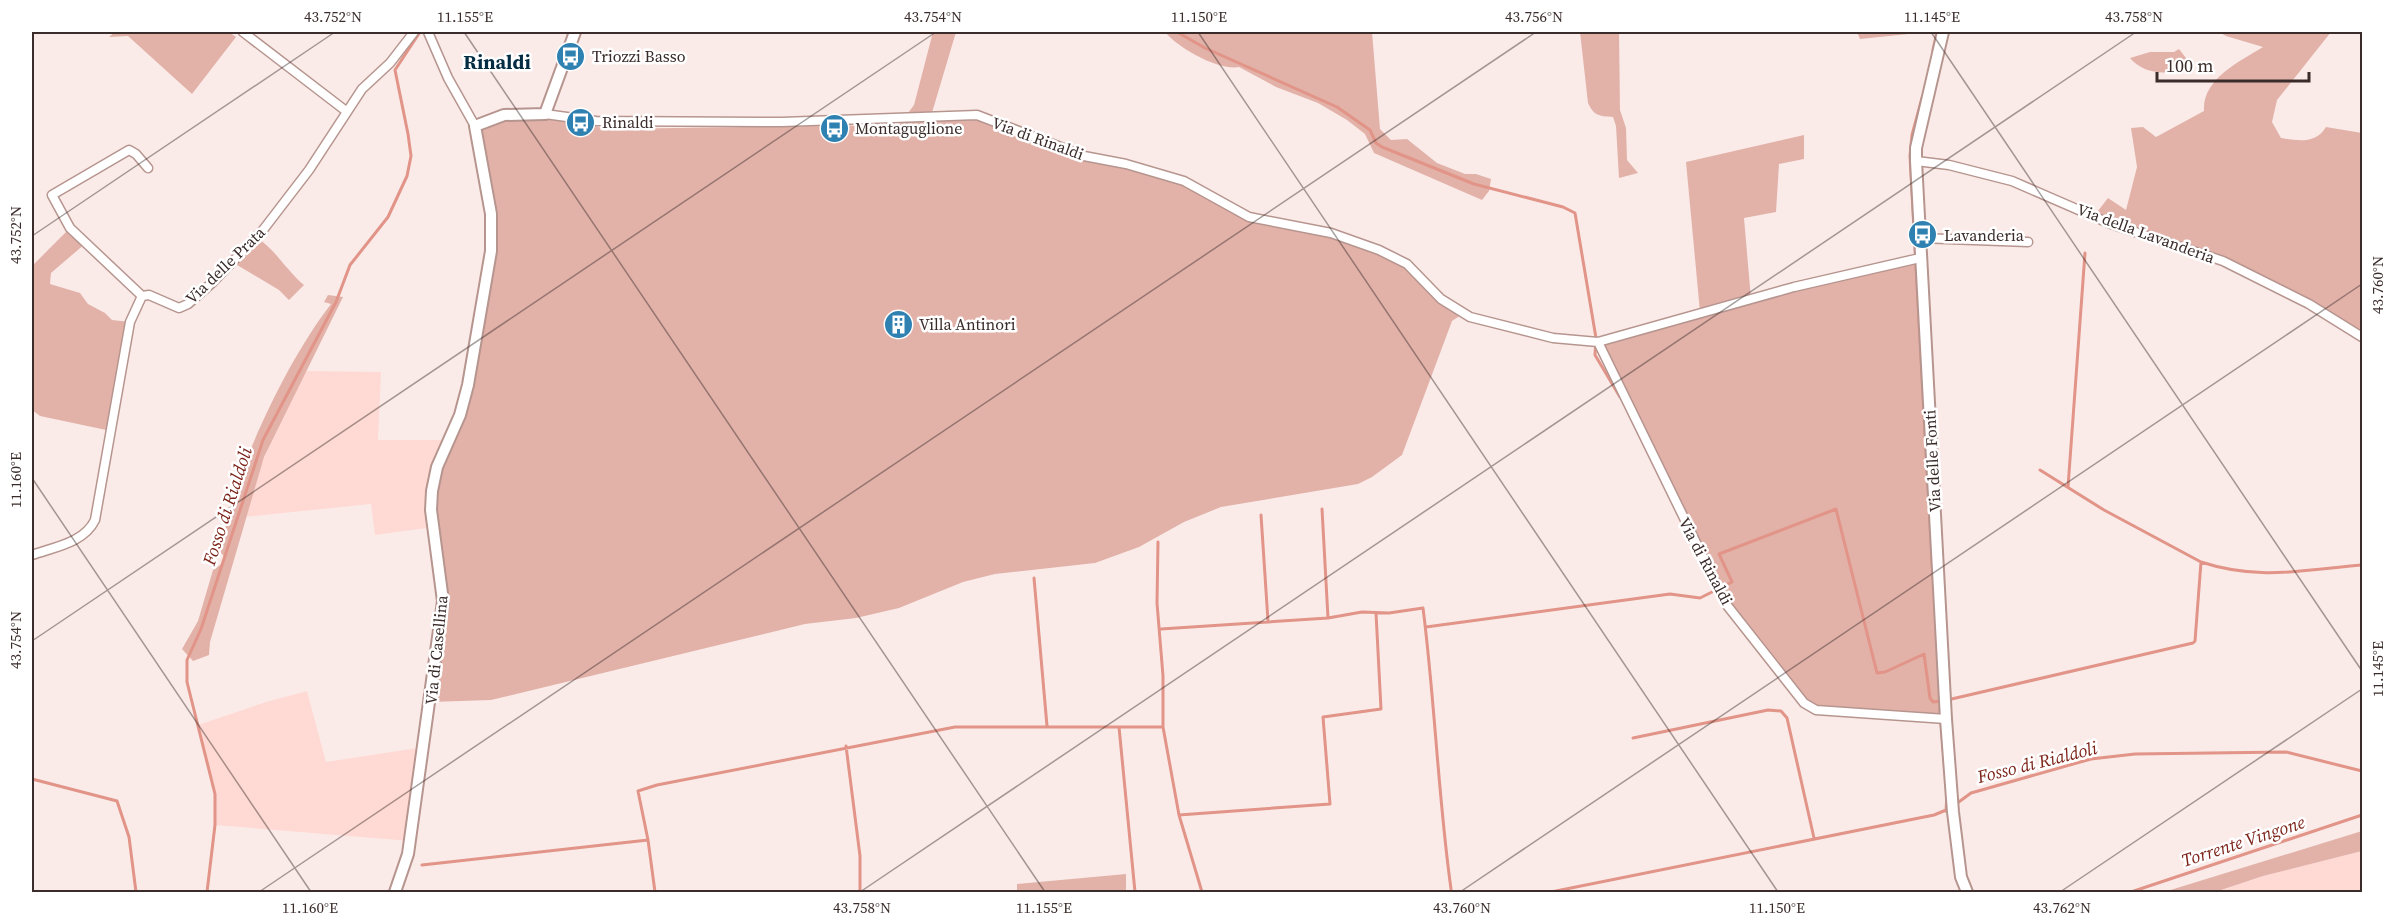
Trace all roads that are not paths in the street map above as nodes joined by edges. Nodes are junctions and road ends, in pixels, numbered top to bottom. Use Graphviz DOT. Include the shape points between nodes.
graph roads {
  1 [pos="243,32"];
  2 [pos="414,32"];
  3 [pos="428,32"];
  4 [pos="575,32"];
  5 [pos="1943,32"];
  6 [pos="346,111"];
  7 [pos="545,114"];
  8 [pos="475,126"];
  9 [pos="1916,161"];
  10 [pos="148,168"];
  11 [pos="1920,238"];
  12 [pos="2028,242"];
  13 [pos="1920,258"];
  14 [pos="142,296"];
  15 [pos="2362,337"];
  16 [pos="1598,342"];
  17 [pos="32,555"];
  18 [pos="1946,719"];
  19 [pos="395,892"];
  20 [pos="1967,892"];
  1 -- 6 [label="street"];
  2 -- 6 [label="street, Via delle Prata"];
  3 -- 8 [label="street"];
  4 -- 7 [label="street"];
  5 -- 9 [label="street, Via delle Fonti"];
  6 -- 14 [label="street, Via delle Prata" via="309,170 263,230 213,282 179,308 149,295"];
  7 -- 8 [label="street, Via di Rinaldi" via="504,115"];
  7 -- 16 [label="street, Via di Rinaldi" via="596,121 739,122 977,115 1084,156 1184,182 1249,217 1331,232 1379,250 1407,264 1441,299 1470,316 1553,338"];
  8 -- 19 [label="street, Via di Casellina" via="491,214 491,251 468,385 432,491 443,602 409,848"];
  9 -- 11 [label="street, Via delle Fonti"];
  9 -- 15 [label="street, Via della Lavanderia" via="2012,181 2112,224 2223,261 2309,304"];
  10 -- 14 [label="street" via="129,150 52,195 70,228"];
  11 -- 12 [label="street"];
  11 -- 13 [label="street, Via delle Fonti"];
  13 -- 16 [label="street, Via di Rinaldi" via="1762,296"];
  13 -- 18 [label="street, Via delle Fonti"];
  14 -- 17 [label="street" via="130,322 90,532"];
  16 -- 18 [label="street, Via di Rinaldi" via="1726,604 1804,703 1816,710"];
  18 -- 20 [label="street, Via delle Fonti" via="1953,812 1961,877"];
}
